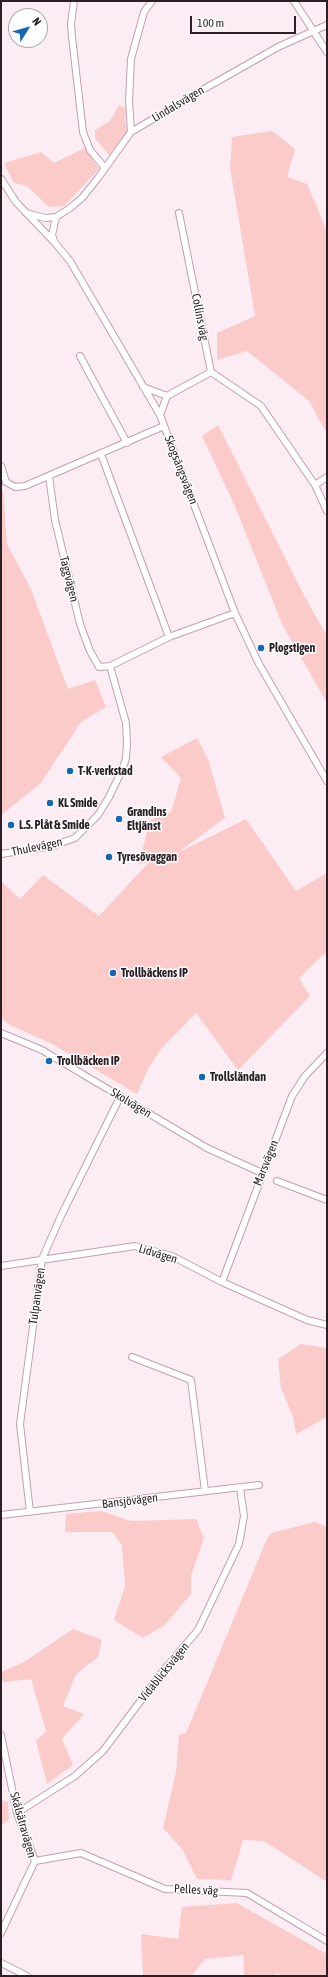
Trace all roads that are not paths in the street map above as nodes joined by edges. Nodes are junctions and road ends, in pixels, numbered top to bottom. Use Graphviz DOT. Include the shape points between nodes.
graph roads {
  1 [pos="74,1"];
  2 [pos="152,1"];
  3 [pos="294,1"];
  4 [pos="327,25"];
  5 [pos="314,30"];
  6 [pos="327,52"];
  7 [pos="131,132"];
  8 [pos="105,168"];
  9 [pos="1,179"];
  10 [pos="180,213"];
  11 [pos="26,214"];
  12 [pos="56,217"];
  13 [pos="55,242"];
  14 [pos="80,356"];
  15 [pos="211,372"];
  16 [pos="143,387"];
  17 [pos="167,396"];
  18 [pos="160,415"];
  19 [pos="164,426"];
  20 [pos="127,443"];
  21 [pos="101,454"];
  22 [pos="1,466"];
  23 [pos="49,476"];
  24 [pos="327,477"];
  25 [pos="315,485"];
  26 [pos="327,511"];
  27 [pos="234,613"];
  28 [pos="169,637"];
  29 [pos="110,666"];
  30 [pos="327,782"];
  31 [pos="1,854"];
  32 [pos="1,1033"];
  33 [pos="327,1053"];
  34 [pos="120,1097"];
  35 [pos="262,1173"];
  36 [pos="277,1181"];
  37 [pos="327,1200"];
  38 [pos="42,1259"];
  39 [pos="1,1266"];
  40 [pos="222,1282"];
  41 [pos="327,1325"];
  42 [pos="132,1357"];
  43 [pos="259,1485"];
  44 [pos="240,1488"];
  45 [pos="205,1491"];
  46 [pos="30,1512"];
  47 [pos="1,1515"];
  48 [pos="1,1735"];
  49 [pos="17,1813"];
  50 [pos="35,1861"];
  51 [pos="1,1933"];
  52 [pos="327,1941"];
  53 [pos="1,1963"];
  54 [pos="27,1976"];
  1 -- 8 [label="street" via="71,24 83,132 90,150"];
  2 -- 7 [label="street" via="144,12 131,60"];
  3 -- 5 [label="street"];
  4 -- 5 [label="street, Lindalsvägen"];
  5 -- 6 [label="street"];
  5 -- 7 [label="street, Lindalsvägen" via="204,88"];
  7 -- 8 [label="street, Lindalsvägen"];
  8 -- 12 [label="street, Lindalsvägen" via="82,198"];
  9 -- 11 [label="street, Skogsängsvägen"];
  10 -- 15 [label="street, Collins väg"];
  11 -- 12 [label="street" via="45,218"];
  11 -- 13 [label="street, Skogsängsvägen"];
  12 -- 13 [label="street" via="52,235"];
  13 -- 16 [label="street, Skogsängsvägen" via="70,261"];
  14 -- 20 [label="street"];
  15 -- 17 [label="street"];
  15 -- 25 [label="street" via="261,406"];
  16 -- 17 [label="street"];
  16 -- 18 [label="street, Skogsängsvägen"];
  17 -- 18 [label="street"];
  18 -- 19 [label="street, Skogsängsvägen"];
  19 -- 20 [label="street"];
  19 -- 27 [label="street, Skogsängsvägen"];
  20 -- 21 [label="street"];
  21 -- 23 [label="street"];
  21 -- 28 [label="street"];
  22 -- 23 [label="street" via="6,482 15,487 25,486"];
  23 -- 29 [label="street, Taggvägen" via="55,520 80,624 99,667"];
  24 -- 25 [label="street"];
  25 -- 26 [label="street"];
  27 -- 28 [label="street"];
  27 -- 30 [label="street, Skogsängsvägen" via="259,664"];
  28 -- 29 [label="street"];
  29 -- 31 [label="street, Thulevägen" via="126,723 127,743 123,768 109,797 98,815 75,838 52,846"];
  32 -- 34 [label="street, Skolvägen" via="42,1050"];
  33 -- 35 [label="street, Marsvägen" via="305,1076 292,1096"];
  34 -- 35 [label="street, Skolvägen" via="207,1148"];
  34 -- 38 [label="street, Tulpanvägen"];
  35 -- 40 [label="street, Marsvägen"];
  36 -- 37 [label="street"];
  38 -- 39 [label="street, Lidvägen"];
  38 -- 40 [label="street, Lidvägen" via="135,1246 172,1256"];
  38 -- 46 [label="street, Tulpanvägen" via="20,1424"];
  40 -- 41 [label="street, Lidvägen" via="307,1320"];
  42 -- 45 [label="street" via="191,1380"];
  43 -- 44 [label="street, Bansjövägen"];
  44 -- 45 [label="street, Bansjövägen"];
  44 -- 49 [label="street, Vidablicksvägen" via="244,1516 239,1544 198,1630 163,1671 103,1751 75,1776"];
  45 -- 46 [label="street, Bansjövägen"];
  46 -- 47 [label="street, Bansjövägen"];
  48 -- 49 [label="street, Skälsätravägen"];
  49 -- 50 [label="street, Skälsätravägen"];
  50 -- 51 [label="street, Skälsätravägen"];
  50 -- 52 [label="street, Pelles väg" via="81,1853 165,1888 247,1893"];
  53 -- 54 [label="street"];
}
